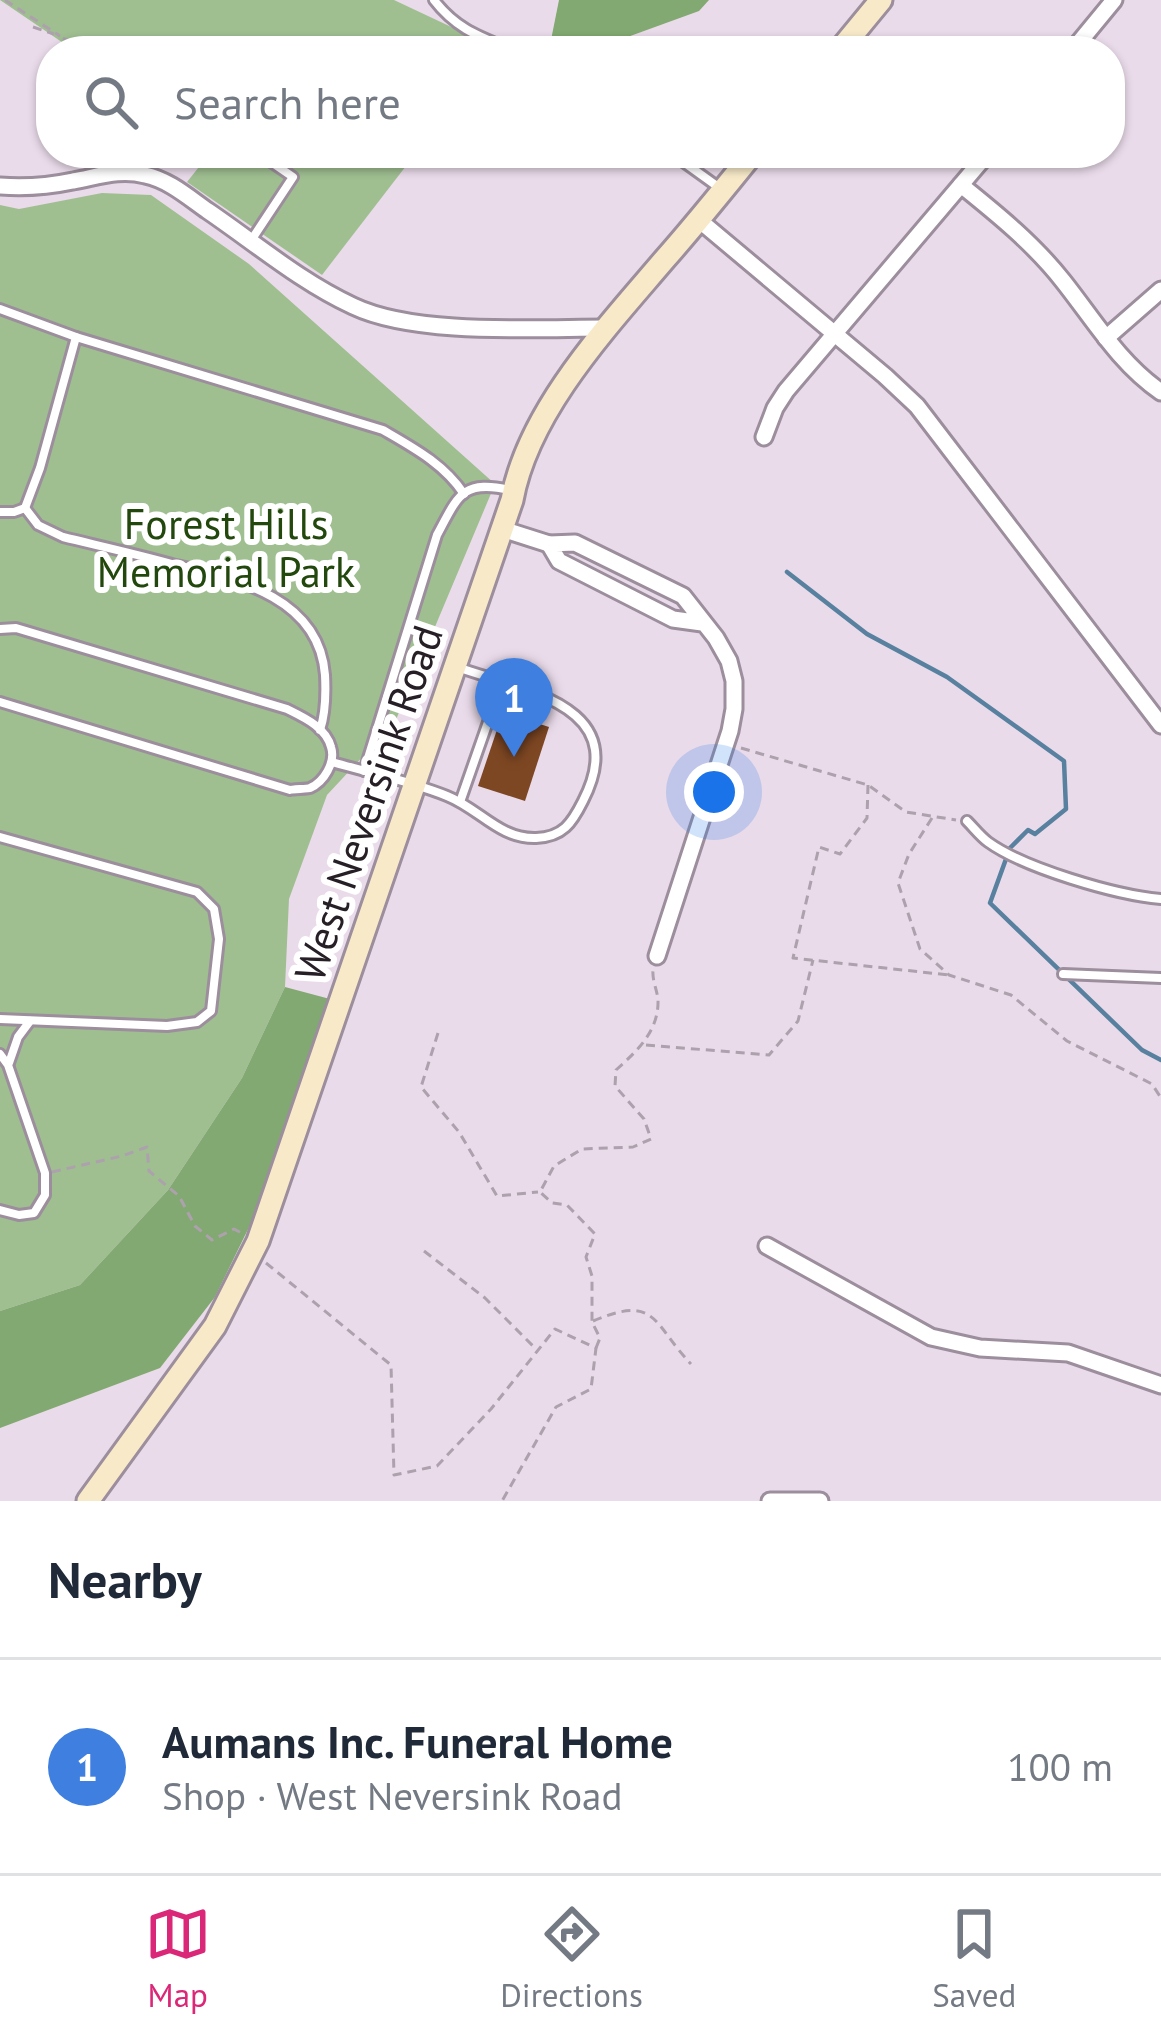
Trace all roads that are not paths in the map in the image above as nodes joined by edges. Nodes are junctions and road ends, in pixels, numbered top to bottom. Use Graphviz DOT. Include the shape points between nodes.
graph roads {
  1 [pos="434,0"];
  2 [pos="881,0"];
  3 [pos="1114,0"];
  4 [pos="480,36"];
  5 [pos="851,36"];
  6 [pos="1084,36"];
  7 [pos="279,168"];
  8 [pos="692,168"];
  9 [pos="741,168"];
  10 [pos="975,168"];
  11 [pos="961,185"];
  12 [pos="0,187"];
  13 [pos="723,190"];
  14 [pos="699,220"];
  15 [pos="251,240"];
  16 [pos="1161,290"];
  17 [pos="0,309"];
  18 [pos="606,328"];
  19 [pos="836,334"];
  20 [pos="76,337"];
  21 [pos="1106,338"];
  22 [pos="1161,392"];
  23 [pos="764,437"];
  24 [pos="514,490"];
  25 [pos="464,494"];
  26 [pos="25,508"];
  27 [pos="0,512"];
  28 [pos="502,529"];
  29 [pos="549,544"];
  30 [pos="702,623"];
  31 [pos="0,629"];
  32 [pos="456,666"];
  33 [pos="502,682"];
  34 [pos="0,702"];
  35 [pos="1161,725"];
  36 [pos="320,730"];
  37 [pos="332,762"];
  38 [pos="364,771"];
  39 [pos="415,785"];
  40 [pos="460,802"];
  41 [pos="967,821"];
  42 [pos="0,837"];
  43 [pos="1161,899"];
  44 [pos="657,956"];
  45 [pos="1063,974"];
  46 [pos="1161,978"];
  47 [pos="0,1019"];
  48 [pos="30,1021"];
  49 [pos="0,1054"];
  50 [pos="8,1065"];
  51 [pos="0,1210"];
  52 [pos="767,1246"];
  53 [pos="1161,1385"];
  54 [pos="88,1501"];
  55 [pos="770,1501"];
  56 [pos="820,1501"];
  1 -- 4 [label="lane" via="449,20"];
  2 -- 5 [label="street"];
  3 -- 6 [label="street"];
  7 -- 15 [label="lane" via="292,177"];
  8 -- 13 [label="lane"];
  9 -- 13 [label="street, West Neversink Road"];
  10 -- 11 [label="street"];
  11 -- 19 [label="street"];
  11 -- 21 [label="street" via="1060,277"];
  12 -- 15 [label="street" via="140,173"];
  13 -- 14 [label="street, West Neversink Road"];
  14 -- 18 [label="street, West Neversink Road"];
  14 -- 19 [label="street"];
  15 -- 18 [label="street" via="350,305 390,318"];
  16 -- 21 [label="street"];
  17 -- 20 [label="lane"];
  18 -- 24 [label="street, West Neversink Road" via="541,422"];
  19 -- 23 [label="street" via="775,408"];
  19 -- 35 [label="street" via="917,406"];
  20 -- 25 [label="lane" via="383,430 443,469"];
  20 -- 26 [label="lane"];
  21 -- 22 [label="street"];
  24 -- 25 [label="lane" via="484,484"];
  24 -- 28 [label="street, West Neversink Road"];
  25 -- 38 [label="lane" via="437,535"];
  26 -- 27 [label="lane"];
  26 -- 36 [label="lane" via="63,537 236,580 284,605 316,635 324,659"];
  28 -- 29 [label="street"];
  28 -- 32 [label="street, West Neversink Road"];
  29 -- 30 [label="street" via="559,561 673,619"];
  29 -- 30 [label="street" via="574,543 683,596"];
  30 -- 44 [label="street" via="729,661 734,709"];
  31 -- 36 [label="lane" via="287,709"];
  32 -- 33 [label="lane"];
  32 -- 39 [label="street, West Neversink Road"];
  33 -- 40 [label="lane"];
  33 -- 40 [label="lane" via="568,706 585,722 595,742 594,776 572,822 545,838 511,836"];
  34 -- 37 [label="lane" via="290,790 309,788"];
  36 -- 37 [label="lane"];
  37 -- 38 [label="lane"];
  38 -- 39 [label="lane"];
  39 -- 40 [label="lane"];
  39 -- 54 [label="street, West Neversink Road" via="255,1247 215,1326"];
  41 -- 43 [label="lane" via="1024,862"];
  42 -- 48 [label="lane" via="197,892 214,908 212,1011 197,1022"];
  45 -- 46 [label="lane"];
  47 -- 48 [label="lane"];
  48 -- 50 [label="lane"];
  49 -- 50 [label="lane"];
  50 -- 51 [label="lane" via="45,1173 45,1195 34,1213"];
  52 -- 53 [label="street" via="931,1337 1068,1353"];
  55 -- 56 [label="street"];
}
